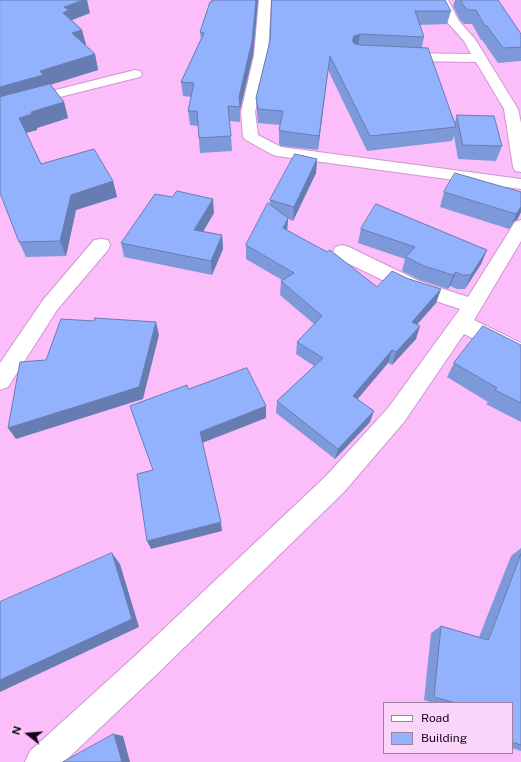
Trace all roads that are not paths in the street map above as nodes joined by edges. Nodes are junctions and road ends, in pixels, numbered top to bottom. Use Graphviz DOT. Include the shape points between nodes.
graph roads {
  1 [pos="265,0"];
  2 [pos="458,1"];
  3 [pos="443,2"];
  4 [pos="429,3"];
  5 [pos="386,56"];
  6 [pos="481,58"];
  7 [pos="135,74"];
  8 [pos="0,108"];
  9 [pos="516,109"];
  10 [pos="521,167"];
  11 [pos="521,184"];
  12 [pos="521,226"];
  13 [pos="101,245"];
  14 [pos="342,252"];
  15 [pos="467,314"];
  16 [pos="521,353"];
  17 [pos="0,381"];
  18 [pos="41,762"];
  1 -- 11 [label="street" via="261,56 248,112 251,137 277,151"];
  2 -- 3 [label="street"];
  3 -- 4 [label="street"];
  3 -- 6 [label="street" via="454,23 469,39"];
  5 -- 6 [label="street"];
  6 -- 9 [label="street"];
  7 -- 8 [label="street"];
  9 -- 10 [label="street"];
  12 -- 15 [label="street"];
  13 -- 17 [label="street" via="50,305"];
  14 -- 15 [label="street"];
  15 -- 16 [label="street"];
  15 -- 18 [label="street" via="396,415 335,484"];
}
